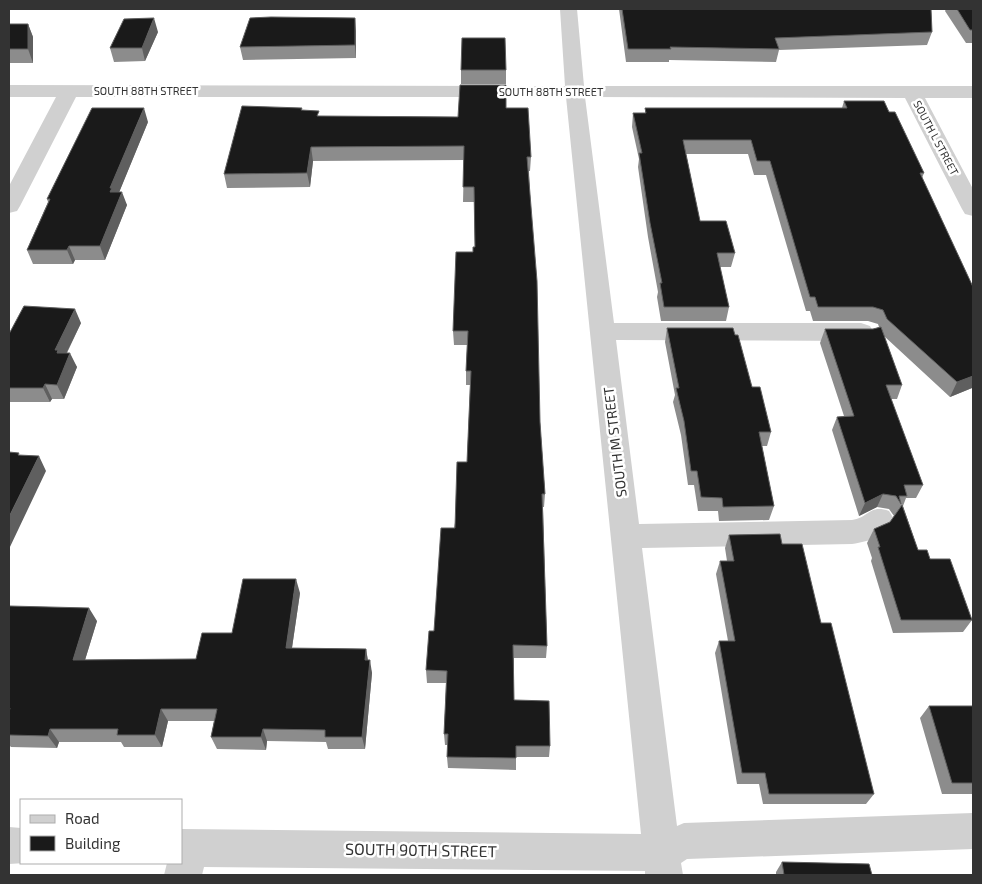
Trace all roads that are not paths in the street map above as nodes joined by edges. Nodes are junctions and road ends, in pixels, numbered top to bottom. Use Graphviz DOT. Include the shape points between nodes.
graph roads {
  1 [pos="568,9"];
  2 [pos="9,91"];
  3 [pos="69,91"];
  4 [pos="575,92"];
  5 [pos="912,92"];
  6 [pos="973,92"];
  7 [pos="9,206"];
  8 [pos="973,209"];
  9 [pos="602,332"];
  10 [pos="868,332"];
  11 [pos="879,519"];
  12 [pos="626,536"];
  13 [pos="973,831"];
  14 [pos="185,857"];
  15 [pos="663,864"];
  1 -- 4 [label="street, SOUTH M STREET"];
  2 -- 3 [label="street, SOUTH 88TH STREET"];
  3 -- 4 [label="street, SOUTH 88TH STREET"];
  3 -- 7 [label="street"];
  4 -- 5 [label="street, SOUTH 88TH STREET"];
  4 -- 9 [label="street, SOUTH M STREET"];
  5 -- 6 [label="street, SOUTH 88TH STREET"];
  5 -- 8 [label="street, SOUTH L STREET"];
  9 -- 10 [label="street"];
  9 -- 12 [label="street, SOUTH M STREET"];
  11 -- 12 [label="street" via="866,530 852,532"];
  12 -- 15 [label="street, SOUTH M STREET"];
  13 -- 15 [label="street" via="684,842"];
  14 -- 15 [label="street, SOUTH 90TH STREET"];
}
